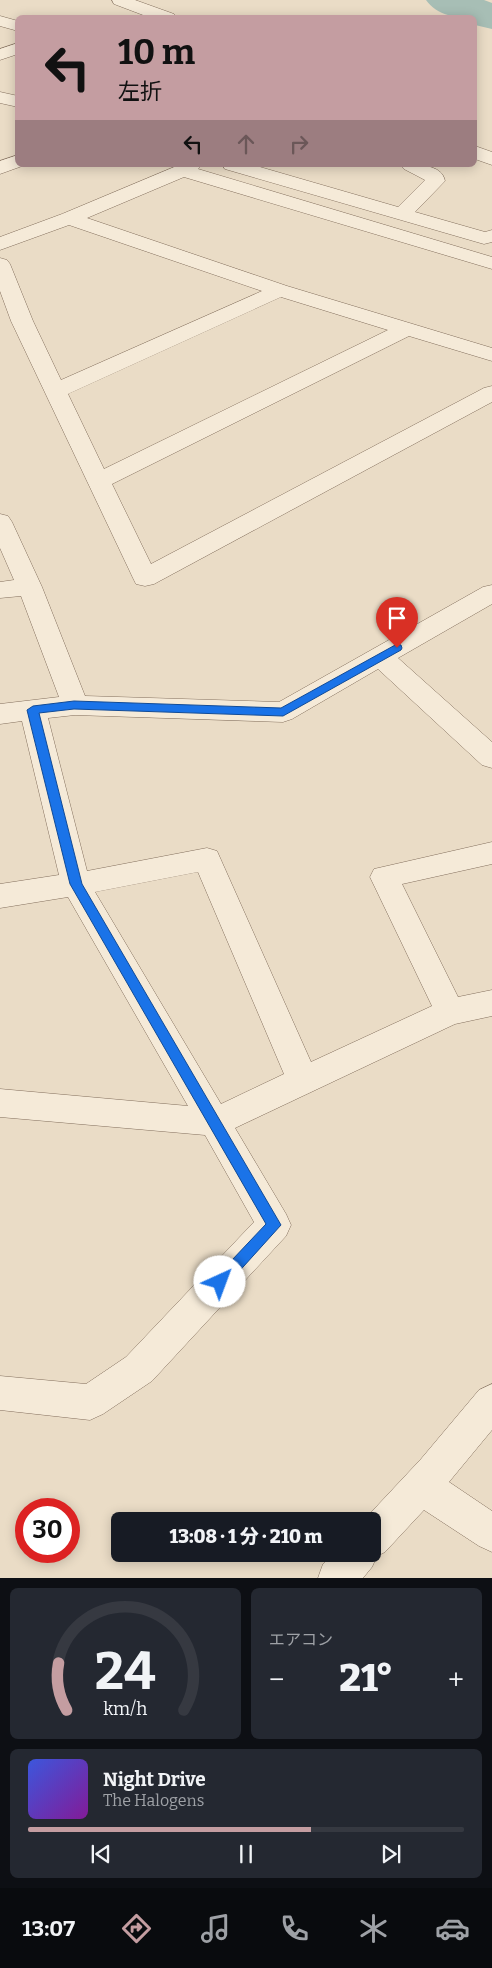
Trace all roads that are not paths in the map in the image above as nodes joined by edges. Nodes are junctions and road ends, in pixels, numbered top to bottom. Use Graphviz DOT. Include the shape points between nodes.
graph roads {
  1 [pos="120,0"];
  2 [pos="143,3"];
  3 [pos="163,15"];
  4 [pos="0,21"];
  5 [pos="15,25"];
  6 [pos="15,49"];
  7 [pos="0,55"];
  8 [pos="0,97"];
  9 [pos="15,101"];
  10 [pos="477,153"];
  11 [pos="492,159"];
  12 [pos="15,162"];
  13 [pos="239,167"];
  14 [pos="415,167"];
  15 [pos="0,168"];
  16 [pos="188,168"];
  17 [pos="402,214"];
  18 [pos="69,218"];
  19 [pos="492,236"];
  20 [pos="0,244"];
  21 [pos="492,263"];
  22 [pos="0,264"];
  23 [pos="280,290"];
  24 [pos="22,321"];
  25 [pos="0,327"];
  26 [pos="408,329"];
  27 [pos="492,355"];
  28 [pos="55,391"];
  29 [pos="492,393"];
  30 [pos="98,481"];
  31 [pos="0,522"];
  32 [pos="30,587"];
  33 [pos="0,590"];
  34 [pos="492,593"];
  35 [pos="381,657"];
  36 [pos="74,705"];
  37 [pos="33,710"];
  38 [pos="0,714"];
  39 [pos="492,758"];
  40 [pos="492,853"];
  41 [pos="76,884"];
  42 [pos="0,896"];
  43 [pos="492,1003"];
  44 [pos="450,1012"];
  45 [pos="303,1081"];
  46 [pos="0,1103"];
  47 [pos="214,1122"];
  48 [pos="0,1393"];
  49 [pos="492,1402"];
  50 [pos="422,1486"];
  51 [pos="381,1530"];
  52 [pos="492,1533"];
  53 [pos="352,1562"];
  54 [pos="337,1578"];
  1 -- 2 [label="street"];
  2 -- 3 [label="street"];
  4 -- 5 [label="street"];
  6 -- 7 [label="street"];
  8 -- 9 [label="street"];
  10 -- 11 [label="street"];
  12 -- 15 [label="street"];
  13 -- 17 [label="street"];
  14 -- 17 [label="street" via="430,174 435,181"];
  16 -- 18 [label="street"];
  16 -- 21 [label="street"];
  17 -- 19 [label="street" via="484,238"];
  18 -- 20 [label="street"];
  18 -- 23 [label="street"];
  22 -- 24 [label="street"];
  23 -- 26 [label="street"];
  23 -- 28 [label="street"];
  24 -- 25 [label="street"];
  24 -- 28 [label="street"];
  26 -- 27 [label="street"];
  26 -- 30 [label="street"];
  28 -- 30 [label="street"];
  29 -- 30 [label="street" via="145,578"];
  31 -- 32 [label="street"];
  32 -- 33 [label="street"];
  32 -- 36 [label="street"];
  34 -- 35 [label="street"];
  35 -- 36 [label="street" via="283,712"];
  35 -- 39 [label="street"];
  36 -- 37 [label="street"];
  37 -- 38 [label="street"];
  37 -- 41 [label="street"];
  40 -- 44 [label="street" via="384,877"];
  41 -- 42 [label="street"];
  41 -- 45 [label="street" via="207,859"];
  41 -- 47 [label="street"];
  43 -- 44 [label="street"];
  44 -- 45 [label="street"];
  45 -- 47 [label="street"];
  46 -- 47 [label="street"];
  47 -- 48 [label="street" via="274,1225 139,1369 90,1402"];
  49 -- 50 [label="street"];
  50 -- 51 [label="street"];
  50 -- 52 [label="street"];
  53 -- 54 [label="street"];
}
